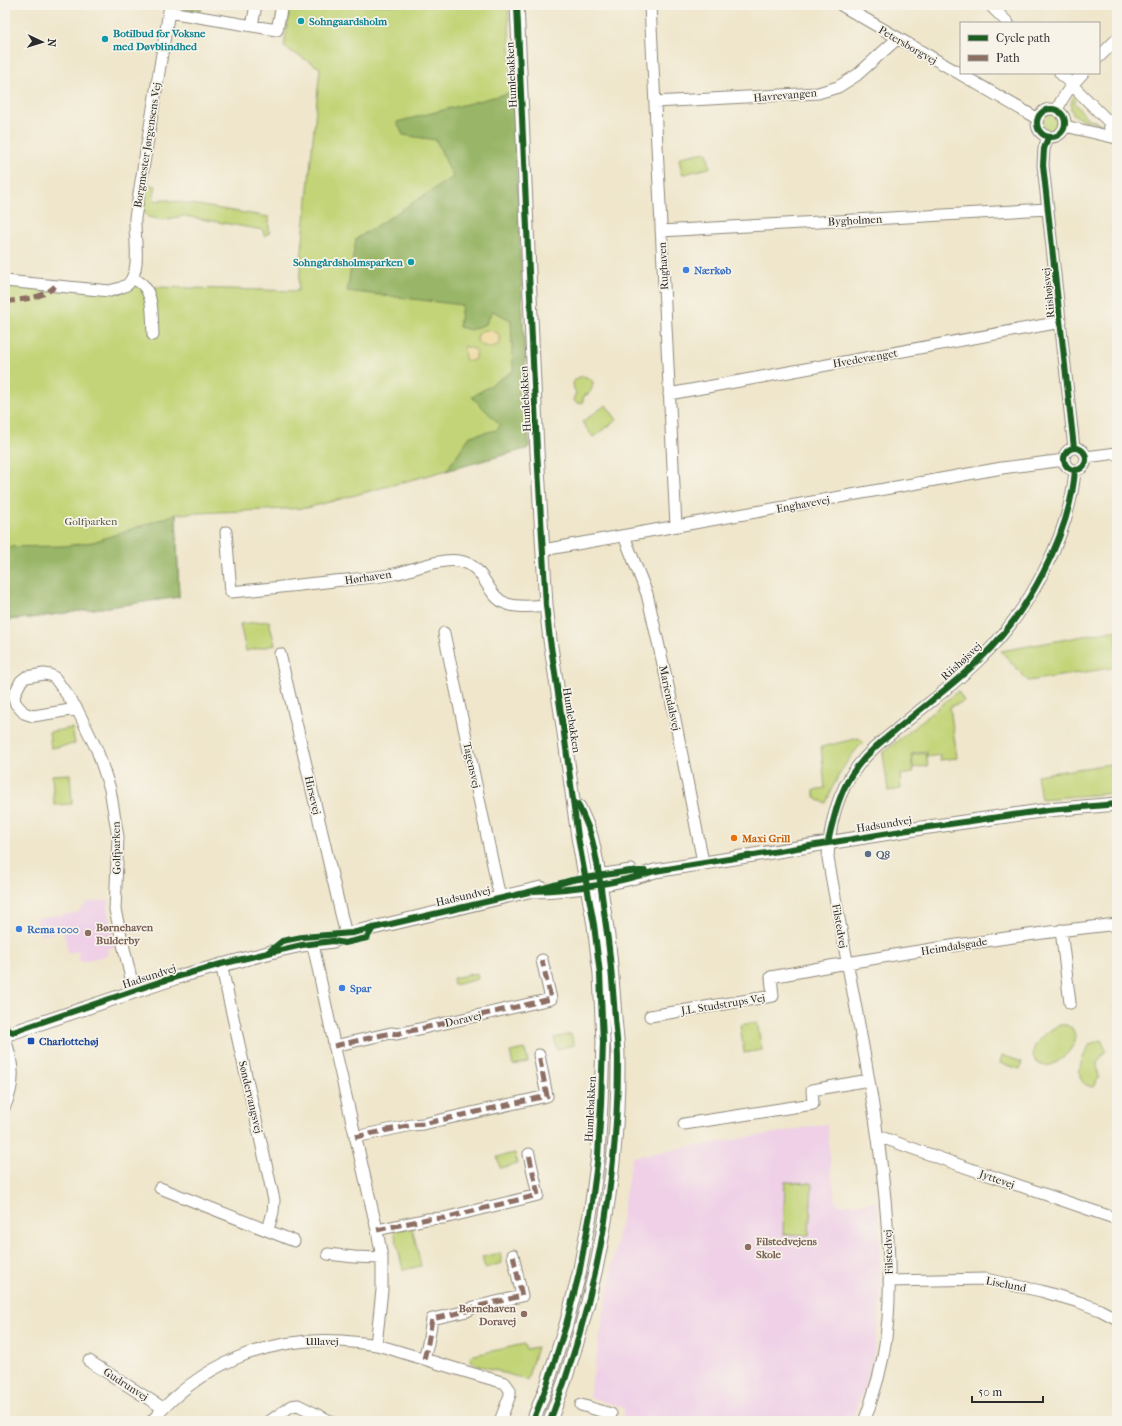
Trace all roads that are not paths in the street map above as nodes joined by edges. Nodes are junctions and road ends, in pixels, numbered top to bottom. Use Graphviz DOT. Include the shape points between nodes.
graph roads {
  1 [pos="256,5"];
  2 [pos="282,5"];
  3 [pos="517,5"];
  4 [pos="650,5"];
  5 [pos="842,5"];
  6 [pos="990,5"];
  7 [pos="169,9"];
  8 [pos="1007,22"];
  9 [pos="252,26"];
  10 [pos="1117,38"];
  11 [pos="897,39"];
  12 [pos="1100,56"];
  13 [pos="1061,74"];
  14 [pos="1082,74"];
  15 [pos="1072,85"];
  16 [pos="655,102"];
  17 [pos="1057,110"];
  18 [pos="1038,119"];
  19 [pos="1065,126"];
  20 [pos="1048,136"];
  21 [pos="1114,137"];
  22 [pos="1048,208"];
  23 [pos="662,231"];
  24 [pos="132,278"];
  25 [pos="5,281"];
  26 [pos="1061,322"];
  27 [pos="153,335"];
  28 [pos="669,394"];
  29 [pos="1074,448"];
  30 [pos="1117,453"];
  31 [pos="1086,457"];
  32 [pos="1064,460"];
  33 [pos="1075,470"];
  34 [pos="676,526"];
  35 [pos="226,532"];
  36 [pos="624,536"];
  37 [pos="543,550"];
  38 [pos="546,605"];
  39 [pos="444,633"];
  40 [pos="280,654"];
  41 [pos="78,709"];
  42 [pos="1117,804"];
  43 [pos="828,842"];
  44 [pos="703,862"];
  45 [pos="593,881"];
  46 [pos="500,898"];
  47 [pos="1117,924"];
  48 [pos="1061,930"];
  49 [pos="348,934"];
  50 [pos="308,943"];
  51 [pos="542,960"];
  52 [pos="847,963"];
  53 [pos="221,964"];
  54 [pos="134,991"];
  55 [pos="1070,1002"];
  56 [pos="650,1016"];
  57 [pos="5,1035"];
  58 [pos="5,1038"];
  59 [pos="334,1046"];
  60 [pos="539,1055"];
  61 [pos="869,1080"];
  62 [pos="5,1106"];
  63 [pos="684,1124"];
  64 [pos="878,1136"];
  65 [pos="355,1137"];
  66 [pos="529,1154"];
  67 [pos="160,1188"];
  68 [pos="1117,1219"];
  69 [pos="268,1230"];
  70 [pos="377,1230"];
  71 [pos="294,1241"];
  72 [pos="328,1254"];
  73 [pos="513,1255"];
  74 [pos="382,1258"];
  75 [pos="889,1281"];
  76 [pos="1117,1319"];
  77 [pos="376,1345"];
  78 [pos="424,1359"];
  79 [pos="90,1361"];
  80 [pos="581,1405"];
  81 [pos="163,1408"];
  82 [pos="152,1421"];
  83 [pos="270,1421"];
  84 [pos="330,1421"];
  85 [pos="500,1421"];
  86 [pos="533,1421"];
  87 [pos="550,1421"];
  88 [pos="609,1421"];
  89 [pos="864,1421"];
  1 -- 9 [label="street"];
  2 -- 9 [label="street, Borgmester Jørgensens Vej" via="277,30"];
  3 -- 37 [label="street, Humlebakken"];
  4 -- 16 [label="street, Rughaven"];
  5 -- 11 [label="street, Petersborgvej"];
  6 -- 8 [label="street"];
  7 -- 9 [label="street, Borgmester Jørgensens Vej"];
  7 -- 24 [label="street, Borgmester Jørgensens Vej" via="135,218 137,260"];
  10 -- 12 [label="street"];
  11 -- 16 [label="street, Havrevangen" via="857,75 838,87 818,93"];
  11 -- 18 [label="street, Petersborgvej"];
  13 -- 15 [label="street"];
  14 -- 15 [label="street"];
  15 -- 17 [label="street"];
  15 -- 21 [label="street" via="1109,122"];
  16 -- 23 [label="street, Rughaven"];
  17 -- 18 [label="street" via="1047,109"];
  17 -- 19 [label="street" via="1063,115"];
  18 -- 20 [label="street" via="1038,128"];
  19 -- 20 [label="street" via="1057,136"];
  19 -- 21 [label="street"];
  20 -- 22 [label="street, Riishøjsvej" via="1043,165"];
  22 -- 23 [label="street, Bygholmen"];
  22 -- 26 [label="street, Riishøjsvej"];
  23 -- 28 [label="street, Rughaven"];
  24 -- 25 [label="street" via="127,285 110,291"];
  24 -- 27 [label="street" via="148,291"];
  26 -- 28 [label="street, Hvedevænget"];
  26 -- 29 [label="street, Riishøjsvej"];
  28 -- 34 [label="street, Rughaven"];
  29 -- 31 [label="street" via="1081,449"];
  29 -- 32 [label="street" via="1067,451"];
  30 -- 31 [label="street"];
  31 -- 33 [label="street" via="1085,466"];
  32 -- 33 [label="street" via="1067,466"];
  32 -- 34 [label="street, Enghavevej" via="1002,468"];
  33 -- 43 [label="street, Riishøjsvej" via="1061,533 1033,591 1003,634 980,659 874,748 856,767 835,812"];
  34 -- 36 [label="street, Enghavevej"];
  35 -- 38 [label="street, Hørhaven" via="231,592 394,574 457,560 476,569 494,594 506,603 517,606"];
  36 -- 37 [label="street, Enghavevej"];
  36 -- 44 [label="street, Mariendalsvej" via="647,594 671,699"];
  37 -- 38 [label="street, Humlebakken"];
  38 -- 45 [label="street, Humlebakken" via="578,837"];
  39 -- 46 [label="street, Tagensvej"];
  40 -- 49 [label="street, Hirsevej"];
  41 -- 41 [label="street, Golfparken" via="50,675 26,677 15,693 16,704 24,713 33,716"];
  41 -- 54 [label="street, Golfparken" via="97,750 110,788 118,837 115,910"];
  42 -- 43 [label="street, Hadsundvej" via="1048,810"];
  43 -- 44 [label="street, Hadsundvej"];
  43 -- 52 [label="street, Filstedvej" via="828,858"];
  44 -- 45 [label="street, Hadsundvej" via="655,871 631,879"];
  45 -- 46 [label="street, Hadsundvej" via="562,891 532,891"];
  45 -- 86 [label="street, Humlebakken" via="603,1042 598,1156 579,1274 564,1332"];
  45 -- 87 [label="street, Humlebakken" via="611,962 618,1057 613,1163 604,1224 585,1314 573,1358"];
  46 -- 49 [label="street, Hadsundvej"];
  47 -- 48 [label="street, Heimdalsgade"];
  48 -- 52 [label="street, Heimdalsgade"];
  48 -- 55 [label="street"];
  49 -- 50 [label="street, Hadsundvej" via="333,941"];
  50 -- 53 [label="street, Hadsundvej"];
  50 -- 59 [label="street"];
  51 -- 59 [label="street, Doravej" via="551,999"];
  52 -- 56 [label="street, J.L. Studstrups Vej" via="771,977 773,996"];
  52 -- 61 [label="street, Filstedvej"];
  53 -- 54 [label="street, Hadsundvej"];
  53 -- 69 [label="street, Søndervangsvej" via="274,1200"];
  54 -- 57 [label="street, Hadsundvej"];
  58 -- 62 [label="street" via="13,1080"];
  59 -- 65 [label="street"];
  60 -- 65 [label="street" via="547,1096"];
  61 -- 63 [label="street" via="812,1090 813,1104"];
  61 -- 64 [label="street, Filstedvej"];
  64 -- 68 [label="street, Jyttevej"];
  64 -- 75 [label="street, Filstedvej" via="886,1209"];
  65 -- 70 [label="street"];
  66 -- 70 [label="street" via="538,1195 444,1218"];
  67 -- 69 [label="street"];
  69 -- 71 [label="street"];
  70 -- 74 [label="street"];
  72 -- 74 [label="street"];
  73 -- 78 [label="street" via="522,1296 432,1319"];
  74 -- 77 [label="street" via="382,1300"];
  75 -- 76 [label="street, Liselund" via="985,1279 1041,1290 1100,1310"];
  75 -- 89 [label="street, Filstedvej" via="884,1359"];
  77 -- 78 [label="street, Ullavej"];
  77 -- 81 [label="street, Ullavej" via="322,1340 296,1341 268,1347 218,1366 190,1384"];
  78 -- 85 [label="street, Ullavej" via="509,1386 510,1395"];
  79 -- 81 [label="street, Gudrunvej"];
  80 -- 88 [label="street" via="611,1414"];
  81 -- 82 [label="street, Ullavej"];
  83 -- 84 [label="street" via="291,1406 298,1405"];
}
